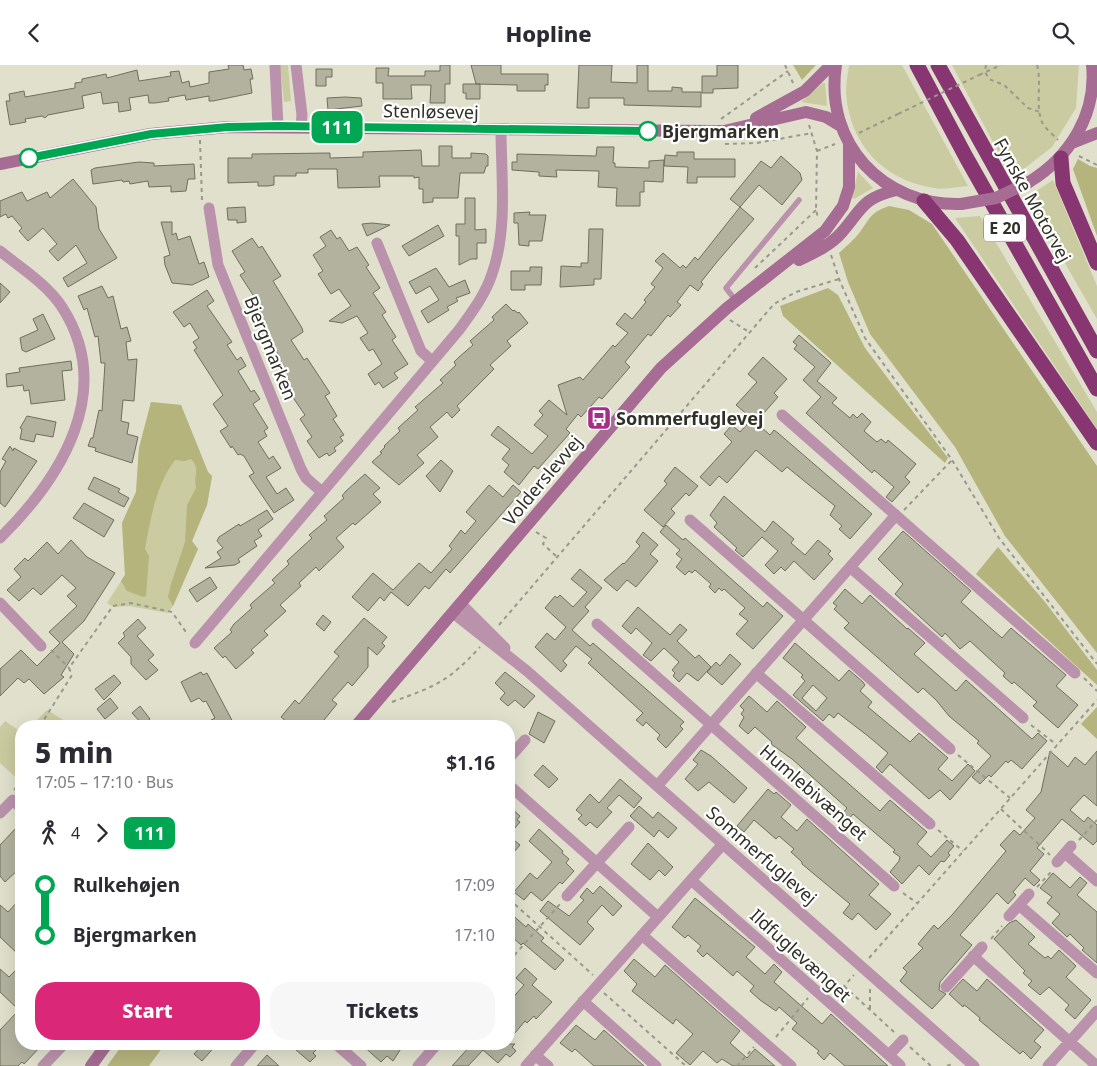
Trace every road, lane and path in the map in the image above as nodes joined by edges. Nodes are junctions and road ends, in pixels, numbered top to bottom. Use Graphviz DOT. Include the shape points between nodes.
graph roads {
  1 [pos="275,65"];
  2 [pos="296,65"];
  3 [pos="785,65"];
  4 [pos="832,65"];
  5 [pos="836,65"];
  6 [pos="917,65"];
  7 [pos="938,65"];
  8 [pos="986,65"];
  9 [pos="1001,65"];
  10 [pos="1037,65"];
  11 [pos="788,71"];
  12 [pos="985,72"];
  13 [pos="1094,74"];
  14 [pos="795,89"];
  15 [pos="1040,112"];
  16 [pos="808,122"];
  17 [pos="714,125"];
  18 [pos="743,125"];
  19 [pos="278,126"];
  20 [pos="841,126"];
  21 [pos="301,127"];
  22 [pos="501,129"];
  23 [pos="200,130"];
  24 [pos="812,133"];
  25 [pos="1097,133"];
  26 [pos="853,139"];
  27 [pos="1058,140"];
  28 [pos="1072,143"];
  29 [pos="835,144"];
  30 [pos="817,151"];
  31 [pos="1079,157"];
  32 [pos="1061,158"];
  33 [pos="0,164"];
  34 [pos="1097,165"];
  35 [pos="896,190"];
  36 [pos="799,200"];
  37 [pos="924,201"];
  38 [pos="209,208"];
  39 [pos="816,210"];
  40 [pos="820,225"];
  41 [pos="377,243"];
  42 [pos="0,251"];
  43 [pos="831,253"];
  44 [pos="1097,263"];
  45 [pos="755,268"];
  46 [pos="773,274"];
  47 [pos="839,279"];
  48 [pos="736,301"];
  49 [pos="720,313"];
  50 [pos="749,333"];
  51 [pos="1097,351"];
  52 [pos="432,361"];
  53 [pos="1097,389"];
  54 [pos="782,415"];
  55 [pos="1097,443"];
  56 [pos="952,460"];
  57 [pos="322,492"];
  58 [pos="897,516"];
  59 [pos="690,519"];
  60 [pos="526,525"];
  61 [pos="0,538"];
  62 [pos="556,557"];
  63 [pos="850,567"];
  64 [pos="0,603"];
  65 [pos="457,609"];
  66 [pos="803,620"];
  67 [pos="597,624"];
  68 [pos="489,637"];
  69 [pos="195,643"];
  70 [pos="41,646"];
  71 [pos="1097,664"];
  72 [pos="69,667"];
  73 [pos="756,673"];
  74 [pos="1075,673"];
  75 [pos="1097,691"];
  76 [pos="1097,700"];
  77 [pos="372,708"];
  78 [pos="1023,718"];
  79 [pos="44,720"];
  80 [pos="361,720"];
  81 [pos="711,725"];
  82 [pos="525,740"];
  83 [pos="1057,745"];
  84 [pos="950,749"];
  85 [pos="515,751"];
  86 [pos="657,785"];
  87 [pos="515,790"];
  88 [pos="1010,798"];
  89 [pos="15,802"];
  90 [pos="1001,809"];
  91 [pos="0,813"];
  92 [pos="1097,819"];
  93 [pos="930,824"];
  94 [pos="629,827"];
  95 [pos="723,844"];
  96 [pos="963,851"];
  97 [pos="1065,853"];
  98 [pos="597,863"];
  99 [pos="691,880"];
  100 [pos="1097,881"];
  101 [pos="894,886"];
  102 [pos="1029,894"];
  103 [pos="568,896"];
  104 [pos="917,903"];
  105 [pos="515,904"];
  106 [pos="1019,905"];
  107 [pos="1009,916"];
  108 [pos="658,917"];
  109 [pos="540,927"];
  110 [pos="642,935"];
  111 [pos="982,947"];
  112 [pos="515,954"];
  113 [pos="973,956"];
  114 [pos="866,970"];
  115 [pos="1097,973"];
  116 [pos="598,984"];
  117 [pos="946,987"];
  118 [pos="815,990"];
  119 [pos="583,1001"];
  120 [pos="870,1010"];
  121 [pos="1097,1011"];
  122 [pos="903,1041"];
  123 [pos="1070,1042"];
  124 [pos="764,1043"];
  125 [pos="58,1050"];
  126 [pos="103,1050"];
  127 [pos="250,1050"];
  128 [pos="343,1050"];
  129 [pos="432,1050"];
  130 [pos="535,1055"];
  131 [pos="889,1055"];
  132 [pos="900,1065"];
  133 [pos="43,1066"];
  134 [pos="91,1066"];
  135 [pos="236,1066"];
  136 [pos="361,1066"];
  137 [pos="418,1066"];
  138 [pos="526,1066"];
  139 [pos="548,1066"];
  140 [pos="656,1066"];
  141 [pos="686,1066"];
  142 [pos="737,1066"];
  143 [pos="790,1066"];
  144 [pos="931,1066"];
  145 [pos="974,1066"];
  146 [pos="1048,1066"];
  147 [pos="1097,1066"];
  1 -- 19 [label="street"];
  2 -- 21 [label="street"];
  3 -- 11 [label="path"];
  4 -- 18 [label="street, Stenløsevej" via="805,91"];
  5 -- 20 [label="street" via="834,93"];
  6 -- 53 [label="highway, E 20"];
  7 -- 51 [label="highway, Fynske Motorvej / E 20"];
  8 -- 12 [label="path"];
  9 -- 12 [label="path"];
  10 -- 15 [label="path"];
  11 -- 14 [label="path"];
  11 -- 17 [label="path"];
  12 -- 15 [label="path" via="989,79 1004,85 1028,108"];
  12 -- 26 [label="path, bridge"];
  13 -- 28 [label="street" via="1089,106"];
  15 -- 27 [label="path" via="1042,123"];
  16 -- 24 [label="path"];
  17 -- 18 [label="street, Stenløsevej" via="724,131"];
  17 -- 22 [label="street, Stenløsevej"];
  17 -- 24 [label="path" via="720,143 727,144 757,143"];
  18 -- 20 [label="street, Stenløsevej" via="806,112 826,117"];
  19 -- 21 [label="street, Stenløsevej"];
  19 -- 23 [label="street, Stenløsevej"];
  20 -- 26 [label="street"];
  21 -- 22 [label="street, Stenløsevej"];
  22 -- 52 [label="street" via="502,214 492,274 480,302"];
  23 -- 33 [label="street, Stenløsevej" via="151,134"];
  23 -- 38 [label="path" via="202,205"];
  24 -- 30 [label="path"];
  25 -- 28 [label="street"];
  26 -- 35 [label="street" via="869,170"];
  26 -- 46 [label="street, Volderslevvej" via="848,187 835,219 816,240"];
  28 -- 32 [label="street"];
  29 -- 30 [label="path"];
  30 -- 39 [label="path"];
  31 -- 34 [label="path"];
  32 -- 37 [label="street, bridge" via="1029,182 996,198 961,204"];
  32 -- 44 [label="highway" via="1063,183"];
  35 -- 37 [label="street"];
  35 -- 46 [label="street, Volderslevvej" via="863,203 841,233 830,242"];
  36 -- 48 [label="lane" via="726,288"];
  37 -- 55 [label="highway" via="957,240"];
  38 -- 57 [label="street, Bjergmarken" via="218,265 301,469"];
  39 -- 40 [label="path"];
  39 -- 45 [label="path"];
  41 -- 52 [label="street" via="421,351"];
  42 -- 61 [label="street" via="44,286 62,307 83,362 85,390 80,418 69,445 45,484"];
  43 -- 47 [label="path"];
  46 -- 48 [label="street, Volderslevvej"];
  47 -- 50 [label="path" via="812,286 778,301"];
  47 -- 56 [label="path" via="865,337"];
  48 -- 49 [label="street, Volderslevvej"];
  49 -- 50 [label="path"];
  49 -- 60 [label="street, Volderslevvej" via="661,367"];
  50 -- 62 [label="path"];
  52 -- 57 [label="street"];
  54 -- 58 [label="street"];
  56 -- 58 [label="path"];
  56 -- 71 [label="path" via="1000,538"];
  57 -- 69 [label="street"];
  58 -- 63 [label="street"];
  58 -- 74 [label="street"];
  59 -- 66 [label="street"];
  60 -- 62 [label="path" via="546,538 543,544"];
  60 -- 65 [label="street, Volderslevvej"];
  62 -- 68 [label="path"];
  63 -- 66 [label="street"];
  63 -- 78 [label="street"];
  64 -- 70 [label="street"];
  65 -- 68 [label="street, Sommerfuglevej"];
  65 -- 77 [label="street, Volderslevvej"];
  66 -- 73 [label="street"];
  66 -- 84 [label="street"];
  67 -- 81 [label="street, Humlebivænget"];
  68 -- 77 [label="path" via="446,681"];
  68 -- 86 [label="street, Sommerfuglevej"];
  69 -- 72 [label="path" via="172,612 120,603 108,611"];
  70 -- 72 [label="path" via="48,647"];
  72 -- 79 [label="path" via="72,675"];
  73 -- 81 [label="street"];
  73 -- 93 [label="street"];
  74 -- 75 [label="path"];
  76 -- 83 [label="path"];
  77 -- 80 [label="street, Volderslevvej"];
  78 -- 83 [label="path"];
  81 -- 86 [label="street"];
  81 -- 101 [label="street, Humlebivænget"];
  82 -- 85 [label="street"];
  83 -- 88 [label="path"];
  84 -- 88 [label="path"];
  86 -- 95 [label="street, Sommerfuglevej"];
  87 -- 98 [label="street"];
  88 -- 90 [label="path"];
  89 -- 91 [label="street" via="13,800"];
  90 -- 96 [label="path"];
  90 -- 97 [label="path"];
  92 -- 97 [label="path"];
  93 -- 96 [label="path"];
  94 -- 98 [label="street"];
  95 -- 99 [label="street"];
  95 -- 114 [label="street, Sommerfuglevej"];
  96 -- 104 [label="path"];
  97 -- 100 [label="street"];
  97 -- 102 [label="path"];
  98 -- 103 [label="street"];
  98 -- 108 [label="street"];
  99 -- 108 [label="street"];
  99 -- 118 [label="street, Ildfuglevænget"];
  101 -- 104 [label="path"];
  102 -- 106 [label="street"];
  103 -- 109 [label="path"];
  104 -- 114 [label="path"];
  105 -- 109 [label="path"];
  106 -- 107 [label="street"];
  106 -- 115 [label="street"];
  107 -- 111 [label="path"];
  108 -- 110 [label="street"];
  109 -- 112 [label="path"];
  109 -- 116 [label="path"];
  110 -- 116 [label="street"];
  110 -- 124 [label="street"];
  111 -- 113 [label="street"];
  113 -- 117 [label="street"];
  113 -- 123 [label="street"];
  114 -- 120 [label="path"];
  114 -- 120 [label="path" via="844,986"];
  114 -- 145 [label="street, Sommerfuglevej"];
  116 -- 119 [label="street"];
  116 -- 141 [label="path"];
  118 -- 124 [label="path"];
  118 -- 131 [label="street, Ildfuglevænget"];
  119 -- 130 [label="street"];
  119 -- 140 [label="street"];
  120 -- 122 [label="path"];
  121 -- 123 [label="street"];
  122 -- 131 [label="street"];
  122 -- 144 [label="path"];
  123 -- 146 [label="street"];
  123 -- 147 [label="street"];
  124 -- 142 [label="path"];
  124 -- 143 [label="street"];
  125 -- 133 [label="street"];
  126 -- 134 [label="street"];
  127 -- 135 [label="street"];
  128 -- 136 [label="street"];
  129 -- 137 [label="street"];
  130 -- 138 [label="street"];
  130 -- 139 [label="street"];
  131 -- 132 [label="street, Ildfuglevænget"];
}
